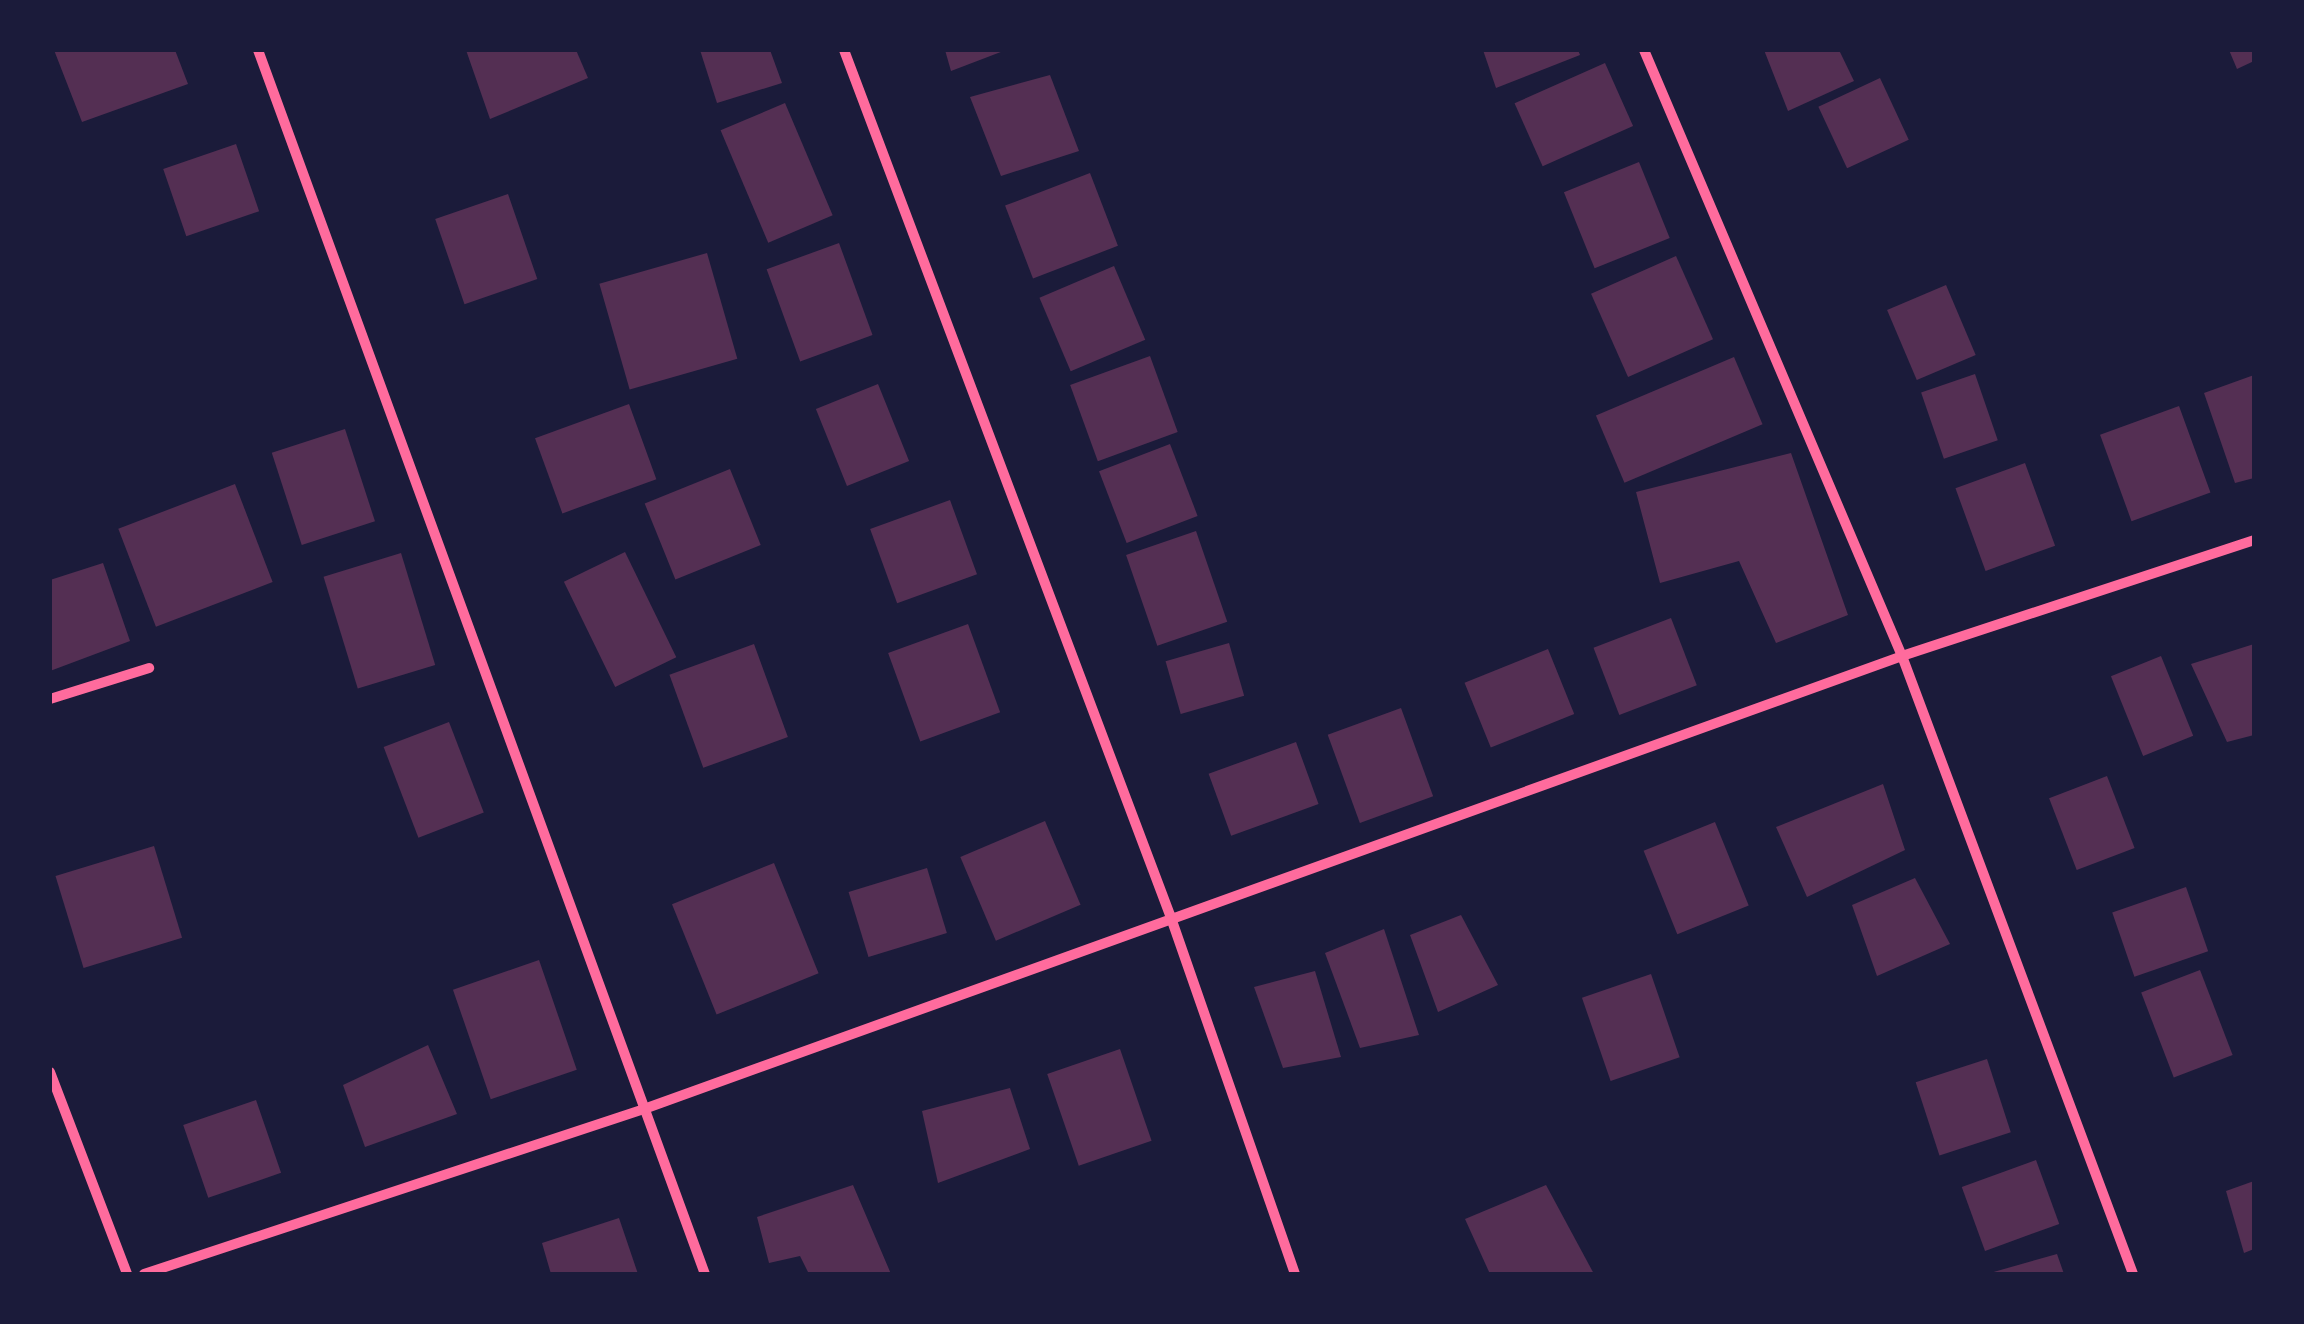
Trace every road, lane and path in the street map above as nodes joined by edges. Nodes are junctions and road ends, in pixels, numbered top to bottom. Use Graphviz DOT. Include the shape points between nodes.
graph roads {
  1 [pos="258,50"];
  2 [pos="844,50"];
  3 [pos="1644,50"];
  4 [pos="2254,540"];
  5 [pos="1902,656"];
  6 [pos="149,668"];
  7 [pos="50,699"];
  8 [pos="1170,915"];
  9 [pos="50,1072"];
  10 [pos="644,1109"];
  11 [pos="127,1274"];
  12 [pos="144,1274"];
  13 [pos="705,1274"];
  14 [pos="1294,1274"];
  15 [pos="2133,1274"];
  1 -- 10 [label="street"];
  2 -- 8 [label="street"];
  3 -- 5 [label="street"];
  4 -- 5 [label="street"];
  5 -- 8 [label="street"];
  5 -- 15 [label="street"];
  6 -- 7 [label="street"];
  8 -- 10 [label="street"];
  8 -- 14 [label="street"];
  9 -- 11 [label="street"];
  10 -- 12 [label="street"];
  10 -- 13 [label="street"];
}
